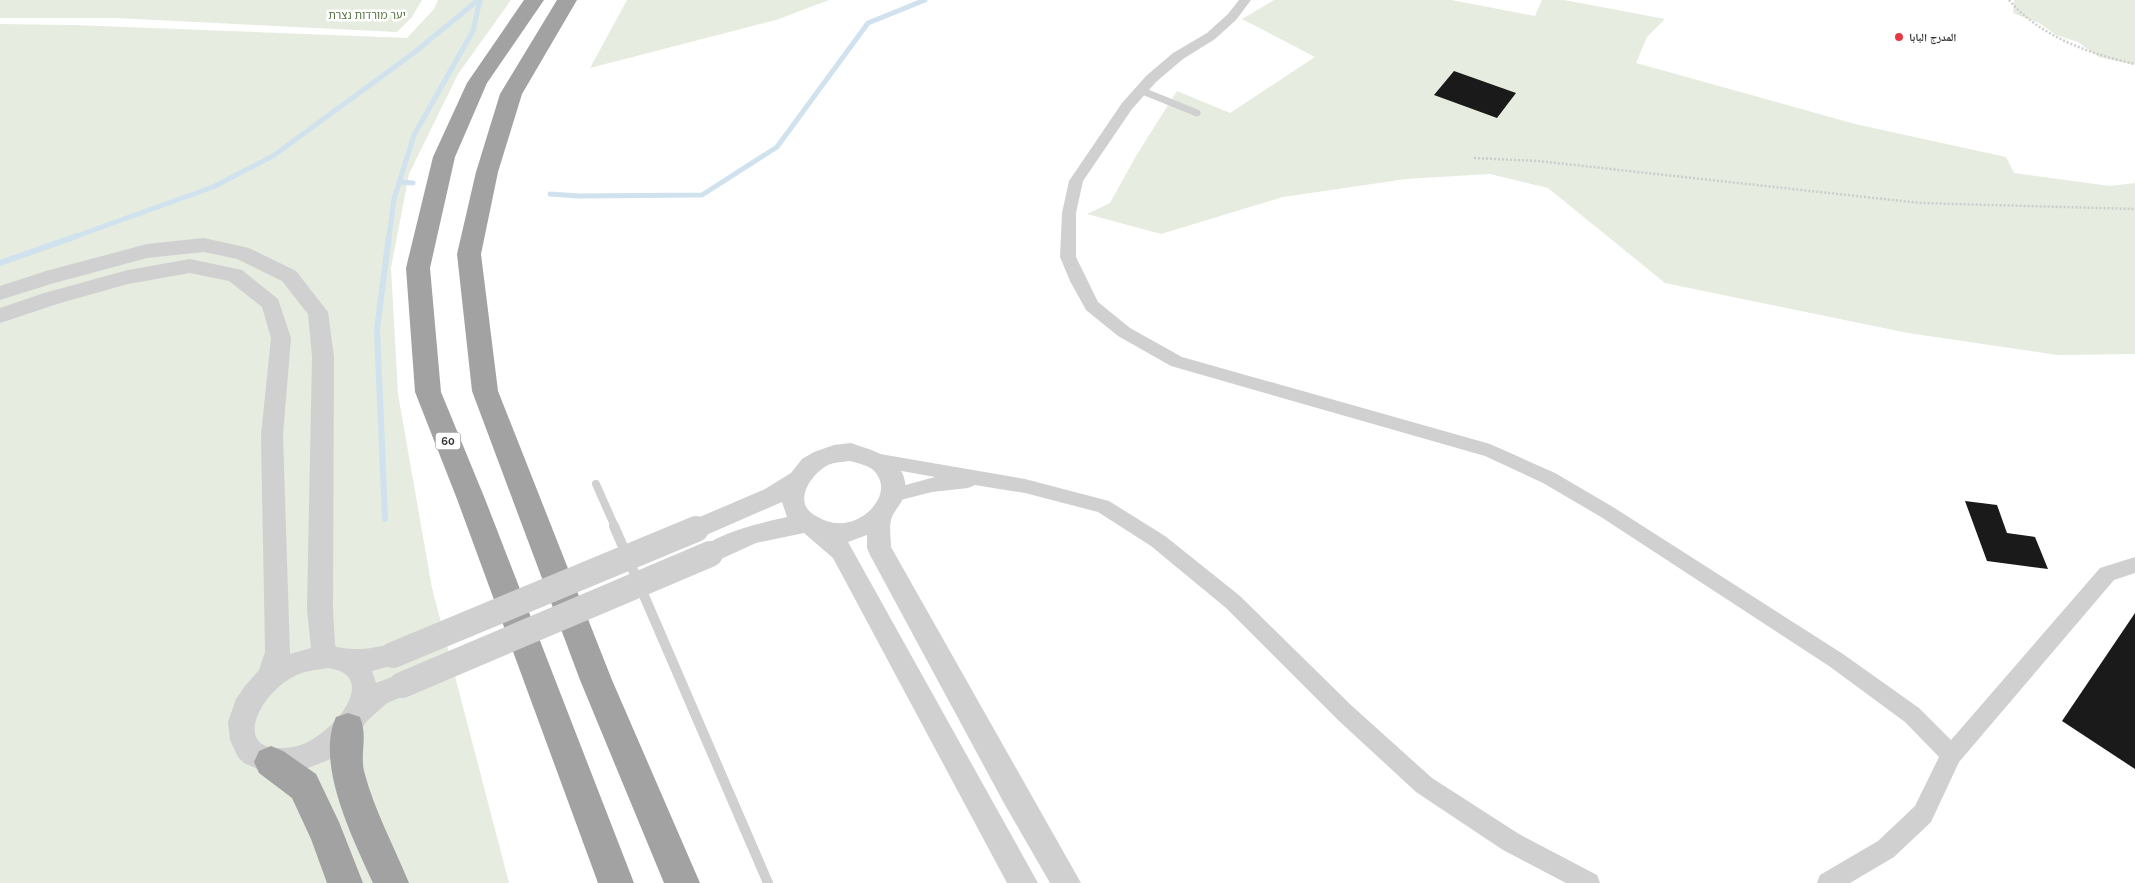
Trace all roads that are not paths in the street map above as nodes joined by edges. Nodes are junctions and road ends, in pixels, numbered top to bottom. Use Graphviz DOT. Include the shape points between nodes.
graph roads {
  1 [pos="534,0"];
  2 [pos="567,0"];
  3 [pos="1245,0"];
  4 [pos="1140,90"];
  5 [pos="1197,113"];
  6 [pos="0,292"];
  7 [pos="0,316"];
  8 [pos="880,461"];
  9 [pos="986,478"];
  10 [pos="796,480"];
  11 [pos="596,484"];
  12 [pos="893,494"];
  13 [pos="879,518"];
  14 [pos="810,526"];
  15 [pos="2135,565"];
  16 [pos="336,658"];
  17 [pos="270,678"];
  18 [pos="354,720"];
  19 [pos="1951,755"];
  20 [pos="271,762"];
  21 [pos="345,883"];
  22 [pos="391,883"];
  23 [pos="616,883"];
  24 [pos="682,883"];
  25 [pos="768,883"];
  26 [pos="1023,883"];
  27 [pos="1066,883"];
  28 [pos="1588,883"];
  29 [pos="1828,883"];
  1 -- 23 [label="highway, 60" via="477,83 444,157 418,268 428,392"];
  2 -- 24 [label="highway" via="511,94 487,172 468,254 485,391 596,680"];
  3 -- 4 [label="street" via="1232,18 1211,36 1178,56"];
  4 -- 5 [label="lane"];
  4 -- 19 [label="street" via="1076,181 1069,213 1068,256 1092,306 1111,322 1177,362 1490,452 1548,478 1607,512 1836,660 1912,715"];
  6 -- 16 [label="street" via="147,251 204,245 242,253 289,276 318,312 323,357 320,609 322,644"];
  7 -- 17 [label="street" via="128,277 190,266 235,275 271,304 282,338 272,435 278,652"];
  8 -- 9 [label="street"];
  8 -- 10 [label="street" via="851,452 834,454 819,459"];
  8 -- 12 [label="street" via="889,471"];
  9 -- 12 [label="street"];
  9 -- 28 [label="street" via="1103,506 1158,541 1233,602 1424,785 1511,842"];
  10 -- 14 [label="street" via="792,494 794,507"];
  10 -- 16 [label="street, bridge" via="773,496 393,655 370,660"];
  11 -- 25 [label="lane"];
  12 -- 13 [label="street"];
  13 -- 14 [label="street" via="848,532 830,533"];
  13 -- 27 [label="street" via="879,548"];
  14 -- 18 [label="street, bridge" via="752,534 378,695"];
  14 -- 26 [label="street" via="842,551"];
  15 -- 19 [label="street" via="2107,574"];
  16 -- 17 [label="street" via="308,659 288,666"];
  16 -- 18 [label="street" via="357,669 363,681 364,696"];
  17 -- 20 [label="street" via="254,694 244,711 240,728 243,743 254,756"];
  18 -- 20 [label="street" via="333,742 315,754 292,761"];
  18 -- 22 [label="highway" via="347,768 368,832"];
  19 -- 29 [label="street" via="1922,814 1886,849"];
  20 -- 21 [label="highway" via="304,786"];
}
